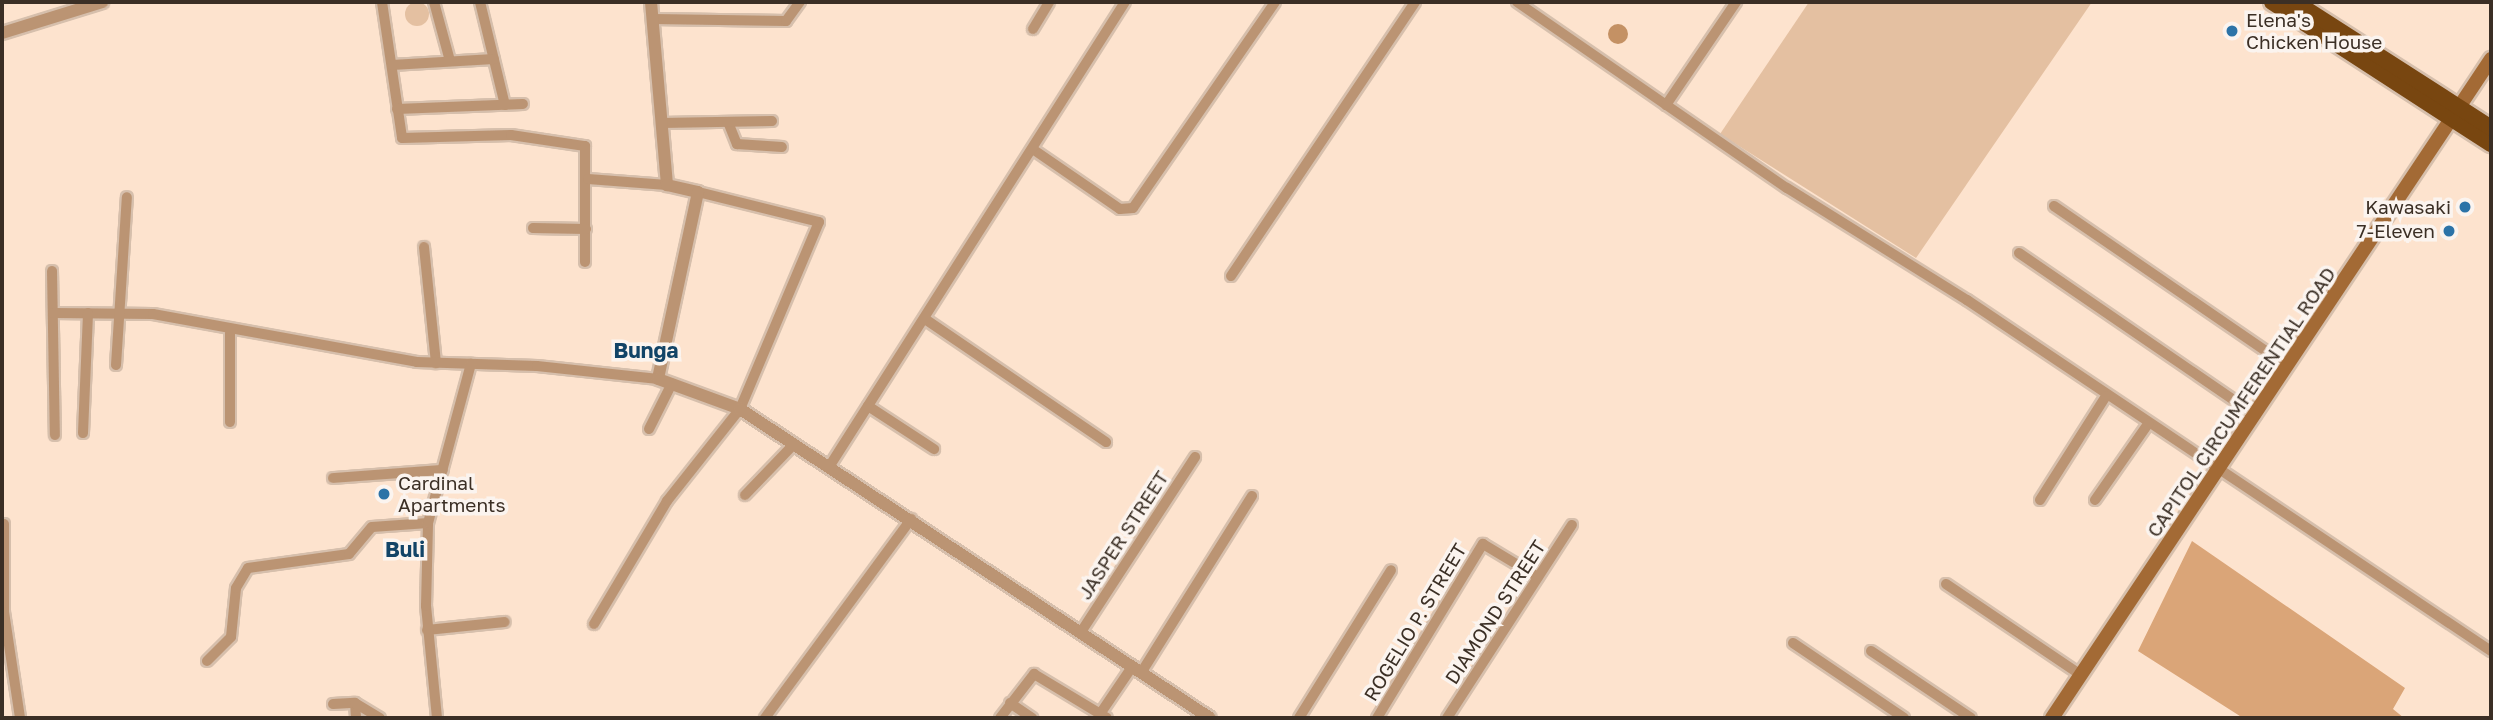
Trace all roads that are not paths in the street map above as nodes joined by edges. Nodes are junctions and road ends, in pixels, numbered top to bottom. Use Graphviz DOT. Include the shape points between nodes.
graph roads {
  1 [pos="103,2"];
  2 [pos="382,2"];
  3 [pos="434,2"];
  4 [pos="480,2"];
  5 [pos="651,2"];
  6 [pos="800,2"];
  7 [pos="1049,2"];
  8 [pos="1125,2"];
  9 [pos="1275,2"];
  10 [pos="1415,2"];
  11 [pos="1517,2"];
  12 [pos="1736,2"];
  13 [pos="2272,2"];
  14 [pos="2299,9"];
  15 [pos="653,19"];
  16 [pos="1033,29"];
  17 [pos="2,33"];
  18 [pos="494,59"];
  19 [pos="2491,59"];
  20 [pos="450,61"];
  21 [pos="392,65"];
  22 [pos="523,104"];
  23 [pos="505,105"];
  24 [pos="1666,105"];
  25 [pos="397,109"];
  26 [pos="2457,113"];
  27 [pos="772,121"];
  28 [pos="728,122"];
  29 [pos="662,123"];
  30 [pos="2491,128"];
  31 [pos="2491,144"];
  32 [pos="782,147"];
  33 [pos="1034,150"];
  34 [pos="588,179"];
  35 [pos="667,185"];
  36 [pos="698,192"];
  37 [pos="127,197"];
  38 [pos="2054,206"];
  39 [pos="533,228"];
  40 [pos="586,229"];
  41 [pos="424,247"];
  42 [pos="2019,253"];
  43 [pos="585,261"];
  44 [pos="52,271"];
  45 [pos="1231,276"];
  46 [pos="53,313"];
  47 [pos="88,313"];
  48 [pos="120,313"];
  49 [pos="925,319"];
  50 [pos="230,333"];
  51 [pos="436,363"];
  52 [pos="471,364"];
  53 [pos="116,365"];
  54 [pos="2288,366"];
  55 [pos="658,379"];
  56 [pos="672,383"];
  57 [pos="2106,396"];
  58 [pos="868,406"];
  59 [pos="740,409"];
  60 [pos="2256,415"];
  61 [pos="230,422"];
  62 [pos="2148,424"];
  63 [pos="649,429"];
  64 [pos="83,433"];
  65 [pos="55,436"];
  66 [pos="1106,442"];
  67 [pos="793,444"];
  68 [pos="933,449"];
  69 [pos="1195,457"];
  70 [pos="829,467"];
  71 [pos="443,470"];
  72 [pos="2220,470"];
  73 [pos="333,478"];
  74 [pos="745,495"];
  75 [pos="1252,496"];
  76 [pos="2040,500"];
  77 [pos="2095,500"];
  78 [pos="911,519"];
  79 [pos="428,523"];
  80 [pos="5,524"];
  81 [pos="1572,525"];
  82 [pos="1391,570"];
  83 [pos="1538,577"];
  84 [pos="1945,584"];
  85 [pos="505,622"];
  86 [pos="594,624"];
  87 [pos="427,630"];
  88 [pos="1081,632"];
  89 [pos="1793,643"];
  90 [pos="2491,651"];
  91 [pos="1871,652"];
  92 [pos="207,661"];
  93 [pos="1136,670"];
  94 [pos="2081,675"];
  95 [pos="355,703"];
  96 [pos="1010,703"];
  97 [pos="334,704"];
  98 [pos="1104,716"];
  99 [pos="20,718"];
  100 [pos="356,718"];
  101 [pos="380,718"];
  102 [pos="437,718"];
  103 [pos="765,718"];
  104 [pos="1000,718"];
  105 [pos="1032,718"];
  106 [pos="1210,718"];
  107 [pos="1299,718"];
  108 [pos="1377,718"];
  109 [pos="1447,718"];
  110 [pos="1904,718"];
  111 [pos="1971,718"];
  112 [pos="2052,718"];
  1 -- 17 [label="street"];
  2 -- 21 [label="street"];
  3 -- 20 [label="street"];
  4 -- 18 [label="street"];
  5 -- 15 [label="street"];
  6 -- 15 [label="street" via="786,21"];
  7 -- 16 [label="street"];
  8 -- 33 [label="street"];
  9 -- 33 [label="street" via="1133,208 1120,209"];
  10 -- 45 [label="street"];
  11 -- 24 [label="street"];
  12 -- 24 [label="street"];
  13 -- 14 [label="highway"];
  14 -- 26 [label="highway"];
  15 -- 29 [label="street"];
  18 -- 20 [label="street"];
  18 -- 23 [label="street"];
  19 -- 26 [label="main road, CAPITOL CIRCUMFERENTIAL ROAD"];
  20 -- 21 [label="street"];
  21 -- 25 [label="street"];
  22 -- 23 [label="street"];
  23 -- 25 [label="street"];
  24 -- 57 [label="street"];
  25 -- 34 [label="street" via="399,135 406,141 511,135 582,143"];
  26 -- 30 [label="highway"];
  26 -- 31 [label="highway"];
  26 -- 54 [label="main road, CAPITOL CIRCUMFERENTIAL ROAD"];
  27 -- 28 [label="street"];
  28 -- 29 [label="street"];
  28 -- 32 [label="street" via="737,144"];
  29 -- 35 [label="street"];
  33 -- 49 [label="street"];
  34 -- 35 [label="street"];
  34 -- 40 [label="street"];
  35 -- 36 [label="street"];
  36 -- 55 [label="street"];
  36 -- 59 [label="street" via="819,222"];
  37 -- 48 [label="street"];
  38 -- 54 [label="street"];
  39 -- 40 [label="street"];
  40 -- 43 [label="street"];
  41 -- 51 [label="street"];
  42 -- 60 [label="street"];
  44 -- 46 [label="street"];
  46 -- 47 [label="street"];
  46 -- 65 [label="street"];
  47 -- 48 [label="street"];
  47 -- 64 [label="street"];
  48 -- 50 [label="street" via="172,317"];
  48 -- 53 [label="street"];
  49 -- 58 [label="street"];
  49 -- 66 [label="street"];
  50 -- 51 [label="street"];
  50 -- 61 [label="street"];
  51 -- 52 [label="street"];
  52 -- 55 [label="street"];
  52 -- 71 [label="street"];
  54 -- 60 [label="main road, CAPITOL CIRCUMFERENTIAL ROAD"];
  55 -- 56 [label="street"];
  56 -- 59 [label="street"];
  56 -- 63 [label="street"];
  57 -- 62 [label="street"];
  57 -- 76 [label="street"];
  58 -- 68 [label="street"];
  58 -- 70 [label="street"];
  59 -- 67 [label="street"];
  59 -- 86 [label="street" via="667,501"];
  60 -- 72 [label="main road, CAPITOL CIRCUMFERENTIAL ROAD"];
  62 -- 72 [label="street"];
  62 -- 77 [label="street"];
  67 -- 70 [label="street"];
  67 -- 74 [label="street"];
  69 -- 88 [label="street, JASPER STREET"];
  70 -- 78 [label="street"];
  71 -- 73 [label="street"];
  71 -- 79 [label="street"];
  72 -- 90 [label="street"];
  72 -- 94 [label="main road, CAPITOL CIRCUMFERENTIAL ROAD"];
  75 -- 93 [label="street"];
  78 -- 88 [label="street"];
  78 -- 103 [label="street"];
  79 -- 87 [label="street"];
  79 -- 92 [label="street" via="372,527 349,554 248,568 236,588 232,637"];
  80 -- 99 [label="street" via="4,611"];
  81 -- 83 [label="street, DIAMOND STREET"];
  82 -- 107 [label="street"];
  83 -- 108 [label="street, ROGELIO P. STREET" via="1483,544"];
  83 -- 109 [label="street, DIAMOND STREET"];
  84 -- 94 [label="street"];
  85 -- 87 [label="street"];
  87 -- 102 [label="street"];
  88 -- 93 [label="street"];
  89 -- 110 [label="street"];
  91 -- 111 [label="street"];
  93 -- 98 [label="street"];
  93 -- 106 [label="street"];
  94 -- 112 [label="main road, CAPITOL CIRCUMFERENTIAL ROAD"];
  95 -- 97 [label="street"];
  95 -- 100 [label="street"];
  95 -- 101 [label="street"];
  96 -- 98 [label="street" via="1037,674"];
  96 -- 104 [label="street"];
  96 -- 105 [label="street"];
}
